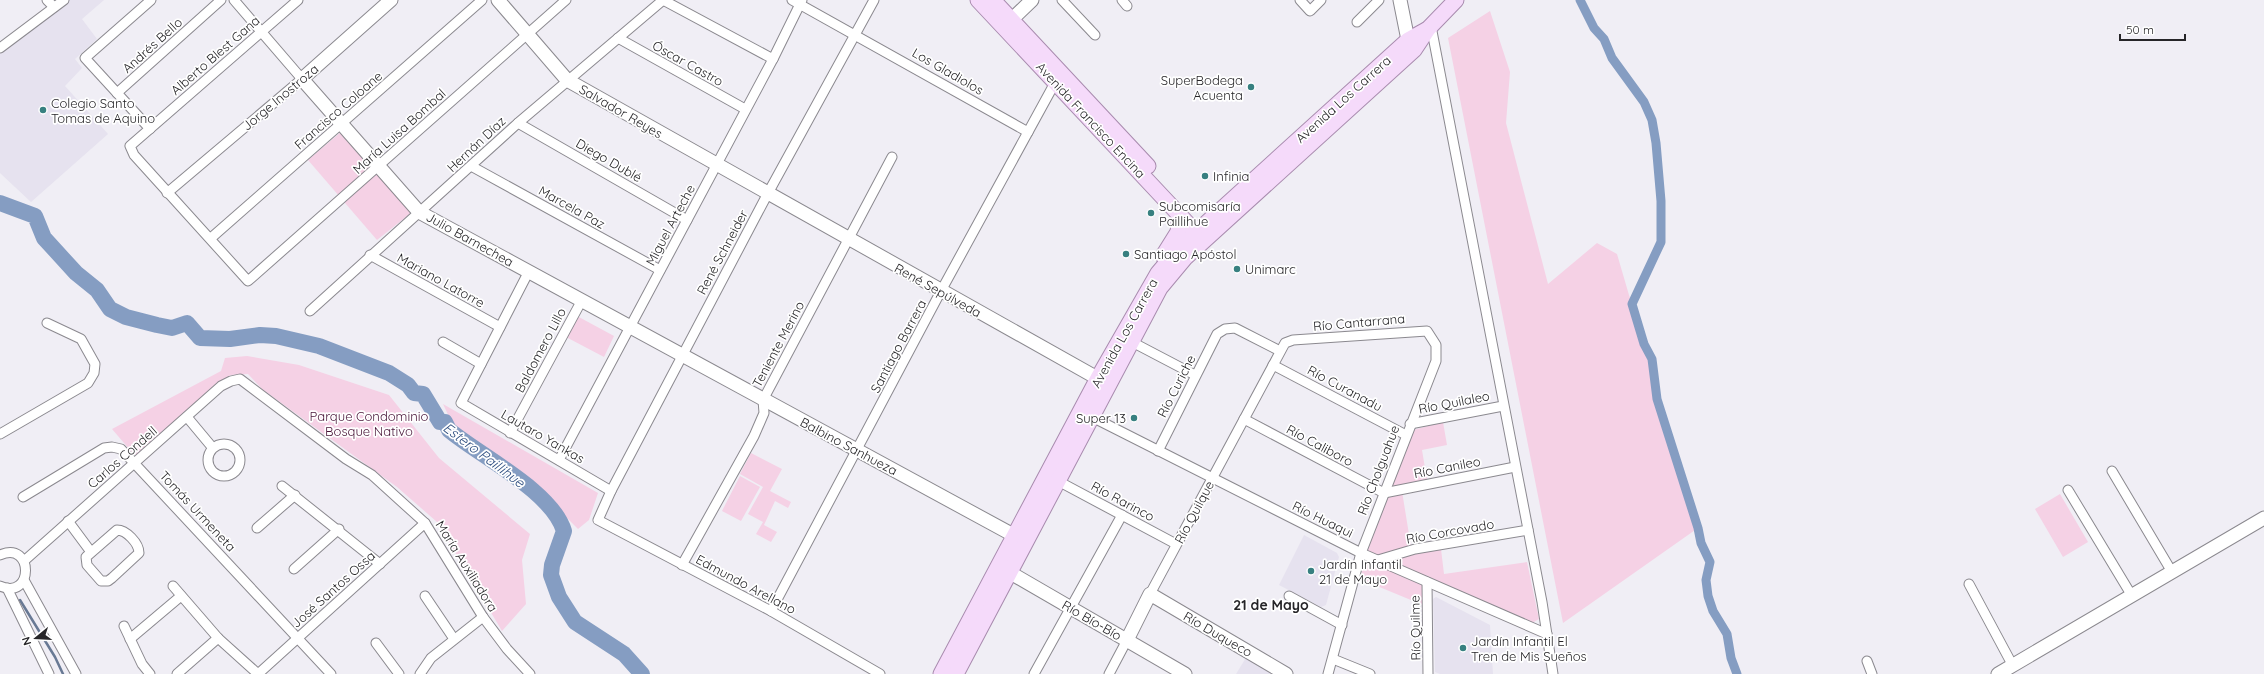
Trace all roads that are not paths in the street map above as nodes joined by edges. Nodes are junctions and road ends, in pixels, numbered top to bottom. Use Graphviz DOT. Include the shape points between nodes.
graph roads {
  1 [pos="47,0"];
  2 [pos="64,0"];
  3 [pos="151,0"];
  4 [pos="222,0"];
  5 [pos="234,0"];
  6 [pos="298,0"];
  7 [pos="391,0"];
  8 [pos="482,0"];
  9 [pos="498,0"];
  10 [pos="566,0"];
  11 [pos="663,0"];
  12 [pos="874,0"];
  13 [pos="978,0"];
  14 [pos="993,0"];
  15 [pos="1032,0"];
  16 [pos="1062,0"];
  17 [pos="1300,0"];
  18 [pos="1321,0"];
  19 [pos="1379,0"];
  20 [pos="1400,0"];
  21 [pos="1456,0"];
  22 [pos="798,1"];
  23 [pos="54,7"];
  24 [pos="1357,22"];
  25 [pos="1007,23"];
  26 [pos="1430,27"];
  27 [pos="261,32"];
  28 [pos="854,33"];
  29 [pos="526,34"];
  30 [pos="1095,35"];
  31 [pos="618,38"];
  32 [pos="1411,45"];
  33 [pos="0,48"];
  34 [pos="773,59"];
  35 [pos="1058,77"];
  36 [pos="302,79"];
  37 [pos="567,80"];
  38 [pos="117,93"];
  39 [pos="745,109"];
  40 [pos="342,123"];
  41 [pos="518,123"];
  42 [pos="150,129"];
  43 [pos="1028,132"];
  44 [pos="892,157"];
  45 [pos="715,165"];
  46 [pos="471,166"];
  47 [pos="378,167"];
  48 [pos="167,193"];
  49 [pos="767,195"];
  50 [pos="420,212"];
  51 [pos="1180,216"];
  52 [pos="687,220"];
  53 [pos="1204,233"];
  54 [pos="211,238"];
  55 [pos="847,239"];
  56 [pos="370,255"];
  57 [pos="660,270"];
  58 [pos="529,271"];
  59 [pos="1149,287"];
  60 [pos="941,291"];
  61 [pos="582,300"];
  62 [pos="310,311"];
  63 [pos="47,323"];
  64 [pos="630,327"];
  65 [pos="500,328"];
  66 [pos="443,342"];
  67 [pos="1132,342"];
  68 [pos="1436,345"];
  69 [pos="1280,351"];
  70 [pos="683,355"];
  71 [pos="481,364"];
  72 [pos="1273,365"];
  73 [pos="1195,376"];
  74 [pos="240,379"];
  75 [pos="1103,382"];
  76 [pos="763,400"];
  77 [pos="1503,406"];
  78 [pos="187,417"];
  79 [pos="1092,417"];
  80 [pos="1244,419"];
  81 [pos="1410,424"];
  82 [pos="1,430"];
  83 [pos="510,433"];
  84 [pos="1406,435"];
  85 [pos="212,447"];
  86 [pos="858,450"];
  87 [pos="1158,451"];
  88 [pos="559,460"];
  89 [pos="135,463"];
  90 [pos="1515,467"];
  91 [pos="2112,471"];
  92 [pos="1211,479"];
  93 [pos="1058,481"];
  94 [pos="282,486"];
  95 [pos="2068,490"];
  96 [pos="611,491"];
  97 [pos="1384,493"];
  98 [pos="295,495"];
  99 [pos="23,497"];
  100 [pos="1122,515"];
  101 [pos="2264,518"];
  102 [pos="598,520"];
  103 [pos="68,521"];
  104 [pos="425,523"];
  105 [pos="257,528"];
  106 [pos="338,529"];
  107 [pos="1528,530"];
  108 [pos="1015,536"];
  109 [pos="1176,544"];
  110 [pos="91,552"];
  111 [pos="1361,552"];
  112 [pos="0,555"];
  113 [pos="1378,560"];
  114 [pos="24,561"];
  115 [pos="380,564"];
  116 [pos="682,565"];
  117 [pos="294,568"];
  118 [pos="1004,570"];
  119 [pos="2172,572"];
  120 [pos="24,580"];
  121 [pos="1427,582"];
  122 [pos="1969,584"];
  123 [pos="173,586"];
  124 [pos="4,587"];
  125 [pos="1150,594"];
  126 [pos="181,596"];
  127 [pos="425,596"];
  128 [pos="1289,596"];
  129 [pos="2132,596"];
  130 [pos="1070,608"];
  131 [pos="771,611"];
  132 [pos="483,617"];
  133 [pos="1342,625"];
  134 [pos="124,626"];
  135 [pos="1547,634"];
  136 [pos="218,638"];
  137 [pos="298,638"];
  138 [pos="130,639"];
  139 [pos="454,639"];
  140 [pos="1127,640"];
  141 [pos="376,643"];
  142 [pos="1333,659"];
  143 [pos="1867,661"];
  144 [pos="2013,666"];
  145 [pos="49,674"];
  146 [pos="76,674"];
  147 [pos="150,674"];
  148 [pos="177,674"];
  149 [pos="258,674"];
  150 [pos="330,674"];
  151 [pos="399,674"];
  152 [pos="420,674"];
  153 [pos="530,674"];
  154 [pos="880,674"];
  155 [pos="941,674"];
  156 [pos="956,674"];
  157 [pos="1034,674"];
  158 [pos="1109,674"];
  159 [pos="1186,674"];
  160 [pos="1286,674"];
  161 [pos="1328,674"];
  162 [pos="1370,674"];
  163 [pos="1428,674"];
  164 [pos="1553,674"];
  165 [pos="1872,674"];
  166 [pos="1998,674"];
  1 -- 23 [label="street"];
  2 -- 23 [label="street"];
  3 -- 38 [label="street" via="85,58"];
  4 -- 38 [label="street, Andrés Bello"];
  5 -- 27 [label="street, Julio Barnechea"];
  6 -- 27 [label="street, Alberto Blest Gana"];
  7 -- 36 [label="street, Jorge Inostroza"];
  8 -- 40 [label="street, Francisco Coloane"];
  9 -- 29 [label="street, Salvador Reyes"];
  10 -- 29 [label="street, María Luisa Bombal"];
  11 -- 31 [label="street, Hernán Díaz"];
  11 -- 34 [label="street"];
  12 -- 28 [label="street, René Schneider"];
  13 -- 25 [label="main road, Avenida Francisco Encina"];
  14 -- 25 [label="main road, Avenida Francisco Encina"];
  15 -- 25 [label="street"];
  16 -- 30 [label="street"];
  17 -- 18 [label="street" via="1310,11"];
  19 -- 24 [label="street"];
  20 -- 32 [label="street"];
  21 -- 26 [label="main road, Avenida Los Carrera"];
  22 -- 28 [label="street, Los Gladiolos"];
  22 -- 34 [label="street, Miguel Arteche"];
  23 -- 33 [label="street"];
  25 -- 35 [label="main road, Avenida Francisco Encina"];
  26 -- 32 [label="main road, Avenida Los Carrera"];
  26 -- 77 [label="street"];
  27 -- 36 [label="street, Julio Barnechea"];
  27 -- 42 [label="street, Alberto Blest Gana"];
  28 -- 43 [label="street, Los Gladiolos"];
  28 -- 49 [label="street, René Schneider"];
  29 -- 37 [label="street, Salvador Reyes"];
  29 -- 47 [label="street, María Luisa Bombal"];
  31 -- 37 [label="street, Hernán Díaz"];
  31 -- 39 [label="street, Óscar Castro"];
  32 -- 53 [label="main road, Avenida Los Carrera"];
  34 -- 39 [label="street, Miguel Arteche"];
  35 -- 43 [label="street, Santiago Barrera"];
  35 -- 51 [label="main road, Avenida Francisco Encina"];
  35 -- 53 [label="main road, Avenida Francisco Encina"];
  36 -- 40 [label="street, Julio Barnechea"];
  36 -- 48 [label="street, Jorge Inostroza"];
  37 -- 41 [label="street, Hernán Díaz"];
  37 -- 45 [label="street, Salvador Reyes"];
  38 -- 42 [label="street"];
  39 -- 45 [label="street, Miguel Arteche"];
  40 -- 47 [label="street, Julio Barnechea"];
  40 -- 54 [label="street, Francisco Coloane"];
  41 -- 46 [label="street, Hernán Díaz"];
  41 -- 52 [label="street, Diego Dublé"];
  42 -- 48 [label="street, Alberto Blest Gana" via="134,141 130,146 131,150"];
  43 -- 60 [label="street, Santiago Barrera"];
  44 -- 55 [label="street, Teniente Merino"];
  45 -- 49 [label="street, Salvador Reyes"];
  45 -- 52 [label="street, Miguel Arteche"];
  46 -- 50 [label="street, Hernán Díaz"];
  46 -- 57 [label="street, Marcela Paz"];
  47 -- 50 [label="street, Julio Barnechea"];
  47 -- 54 [label="street, María Luisa Bombal" via="248,281"];
  48 -- 54 [label="street"];
  49 -- 55 [label="street, René Sepúlveda"];
  49 -- 70 [label="street, René Schneider"];
  50 -- 56 [label="street, Hernán Díaz"];
  50 -- 58 [label="street, Julio Barnechea"];
  51 -- 53 [label="main road, Avenida Francisco Encina"];
  51 -- 59 [label="main road" via="1178,232 1150,279"];
  52 -- 57 [label="street, Miguel Arteche"];
  53 -- 59 [label="main road, Avenida Los Carrera" via="1169,259"];
  53 -- 67 [label="main road, Avenida Los Carrera" via="1162,284"];
  55 -- 60 [label="street, René Sepúlveda"];
  55 -- 76 [label="street, Teniente Merino"];
  56 -- 62 [label="street, Hernán Díaz"];
  56 -- 65 [label="street, Mariano Latorre"];
  57 -- 64 [label="street, Miguel Arteche"];
  58 -- 61 [label="street, Julio Barnechea"];
  58 -- 65 [label="street"];
  59 -- 75 [label="main road, Avenida Los Carrera"];
  60 -- 75 [label="street, René Sepúlveda"];
  60 -- 86 [label="street, Santiago Barrera"];
  61 -- 64 [label="street, Julio Barnechea"];
  61 -- 83 [label="street, Baldomero Lillo"];
  63 -- 82 [label="street" via="81,339 94,360 94,373 88,383"];
  64 -- 70 [label="street, Julio Barnechea"];
  64 -- 88 [label="street, Miguel Arteche"];
  65 -- 71 [label="street"];
  66 -- 71 [label="street"];
  67 -- 73 [label="street"];
  67 -- 75 [label="main road, Avenida Los Carrera"];
  68 -- 69 [label="street, Río Cantarrana" via="1427,331 1419,330 1293,340 1284,344"];
  68 -- 81 [label="street, Río Cholguahue" via="1436,361"];
  69 -- 72 [label="street, Río Quilque"];
  69 -- 73 [label="street, Río Curiche" via="1235,328 1225,328 1217,334"];
  70 -- 76 [label="street, Balbino Sanhueza"];
  70 -- 96 [label="street, René Schneider"];
  71 -- 83 [label="street, Lautaro Yankas" via="462,403"];
  72 -- 80 [label="street, Río Quilque"];
  72 -- 84 [label="street, Río Curanadu"];
  73 -- 87 [label="street, Río Curiche"];
  74 -- 78 [label="street, Carlos Condell" via="221,386"];
  74 -- 104 [label="street, María Auxiliadora" via="346,459 372,475"];
  75 -- 79 [label="main road, Avenida Los Carrera"];
  75 -- 108 [label="main road, Avenida Los Carrera"];
  76 -- 86 [label="street, Balbino Sanhueza"];
  76 -- 116 [label="street, Teniente Merino" via="764,413 754,436"];
  77 -- 81 [label="street, Río Quilaleo"];
  77 -- 90 [label="street"];
  78 -- 85 [label="street"];
  78 -- 89 [label="street, Carlos Condell"];
  79 -- 87 [label="street, Río Huaqui"];
  79 -- 93 [label="main road, Avenida Los Carrera"];
  80 -- 92 [label="street, Río Quilque"];
  80 -- 97 [label="street, Río Caliboro"];
  81 -- 84 [label="street, Río Cholguahue"];
  83 -- 88 [label="street, Lautaro Yankas"];
  84 -- 97 [label="street, Río Cholguahue"];
  86 -- 108 [label="street, Balbino Sanhueza"];
  86 -- 131 [label="street, Santiago Barrera"];
  87 -- 92 [label="street, Río Huaqui"];
  88 -- 96 [label="street, Lautaro Yankas"];
  89 -- 99 [label="street, Tomás Urmeneta" via="122,449 112,446 104,448"];
  89 -- 103 [label="street, Carlos Condell"];
  89 -- 137 [label="street, Tomás Urmeneta"];
  90 -- 97 [label="street, Río Canileo"];
  90 -- 107 [label="street"];
  91 -- 119 [label="street"];
  92 -- 109 [label="street, Río Quilque"];
  92 -- 111 [label="street, Río Huaqui"];
  93 -- 100 [label="street, Río Rarinco"];
  93 -- 118 [label="main road, Avenida Los Carrera"];
  94 -- 98 [label="street"];
  95 -- 129 [label="street"];
  96 -- 102 [label="street, René Schneider"];
  97 -- 111 [label="street, Río Cholguahue"];
  98 -- 105 [label="street"];
  98 -- 106 [label="street"];
  100 -- 109 [label="street, Río Rarinco"];
  100 -- 130 [label="street"];
  101 -- 119 [label="street"];
  102 -- 116 [label="street, Edmundo Arellano"];
  103 -- 110 [label="street"];
  103 -- 114 [label="street, Carlos Condell"];
  104 -- 115 [label="street, José Santos Ossa"];
  104 -- 132 [label="street, María Auxiliadora"];
  106 -- 115 [label="street"];
  106 -- 117 [label="street"];
  107 -- 113 [label="street, Río Corcovado" via="1415,549"];
  107 -- 135 [label="street"];
  108 -- 118 [label="main road, Avenida Los Carrera"];
  109 -- 125 [label="street, Río Quilque"];
  110 -- 110 [label="street" via="85,562 99,580 104,582 136,556 139,549 124,531 117,530"];
  111 -- 113 [label="street, Río Huaqui"];
  111 -- 133 [label="street, Río Cholguahue"];
  112 -- 114 [label="street" via="13,553"];
  113 -- 121 [label="street, Río Huaqui"];
  114 -- 120 [label="street"];
  115 -- 137 [label="street, José Santos Ossa"];
  116 -- 131 [label="street, Edmundo Arellano"];
  118 -- 130 [label="street, Río Bío-Bío"];
  118 -- 155 [label="main road, Avenida Los Carrera"];
  118 -- 156 [label="main road, Avenida Los Carrera"];
  119 -- 129 [label="street"];
  120 -- 124 [label="street" via="17,586"];
  120 -- 146 [label="street"];
  121 -- 135 [label="street, Río Huaqui"];
  121 -- 163 [label="street, Río Quilme"];
  122 -- 144 [label="street"];
  123 -- 126 [label="street"];
  124 -- 145 [label="street"];
  125 -- 140 [label="street, Río Quilque"];
  125 -- 160 [label="street, Río Duqueco"];
  126 -- 136 [label="street"];
  126 -- 138 [label="street"];
  127 -- 139 [label="street"];
  128 -- 133 [label="street"];
  129 -- 144 [label="street"];
  130 -- 140 [label="street, Río Bío-Bío"];
  130 -- 157 [label="street"];
  131 -- 154 [label="street, Edmundo Arellano"];
  132 -- 139 [label="street"];
  132 -- 153 [label="street, María Auxiliadora"];
  133 -- 142 [label="street, Río Cholguahue"];
  134 -- 138 [label="street"];
  135 -- 164 [label="street"];
  136 -- 148 [label="street"];
  136 -- 149 [label="street"];
  137 -- 149 [label="street, José Santos Ossa"];
  137 -- 150 [label="street, Tomás Urmeneta"];
  138 -- 147 [label="street"];
  139 -- 152 [label="street" via="431,658"];
  140 -- 158 [label="street, Río Quilque"];
  140 -- 159 [label="street, Río Bío-Bío"];
  141 -- 151 [label="street"];
  142 -- 161 [label="street, Río Cholguahue"];
  142 -- 162 [label="street"];
  143 -- 165 [label="street"];
  144 -- 166 [label="street"];
}
